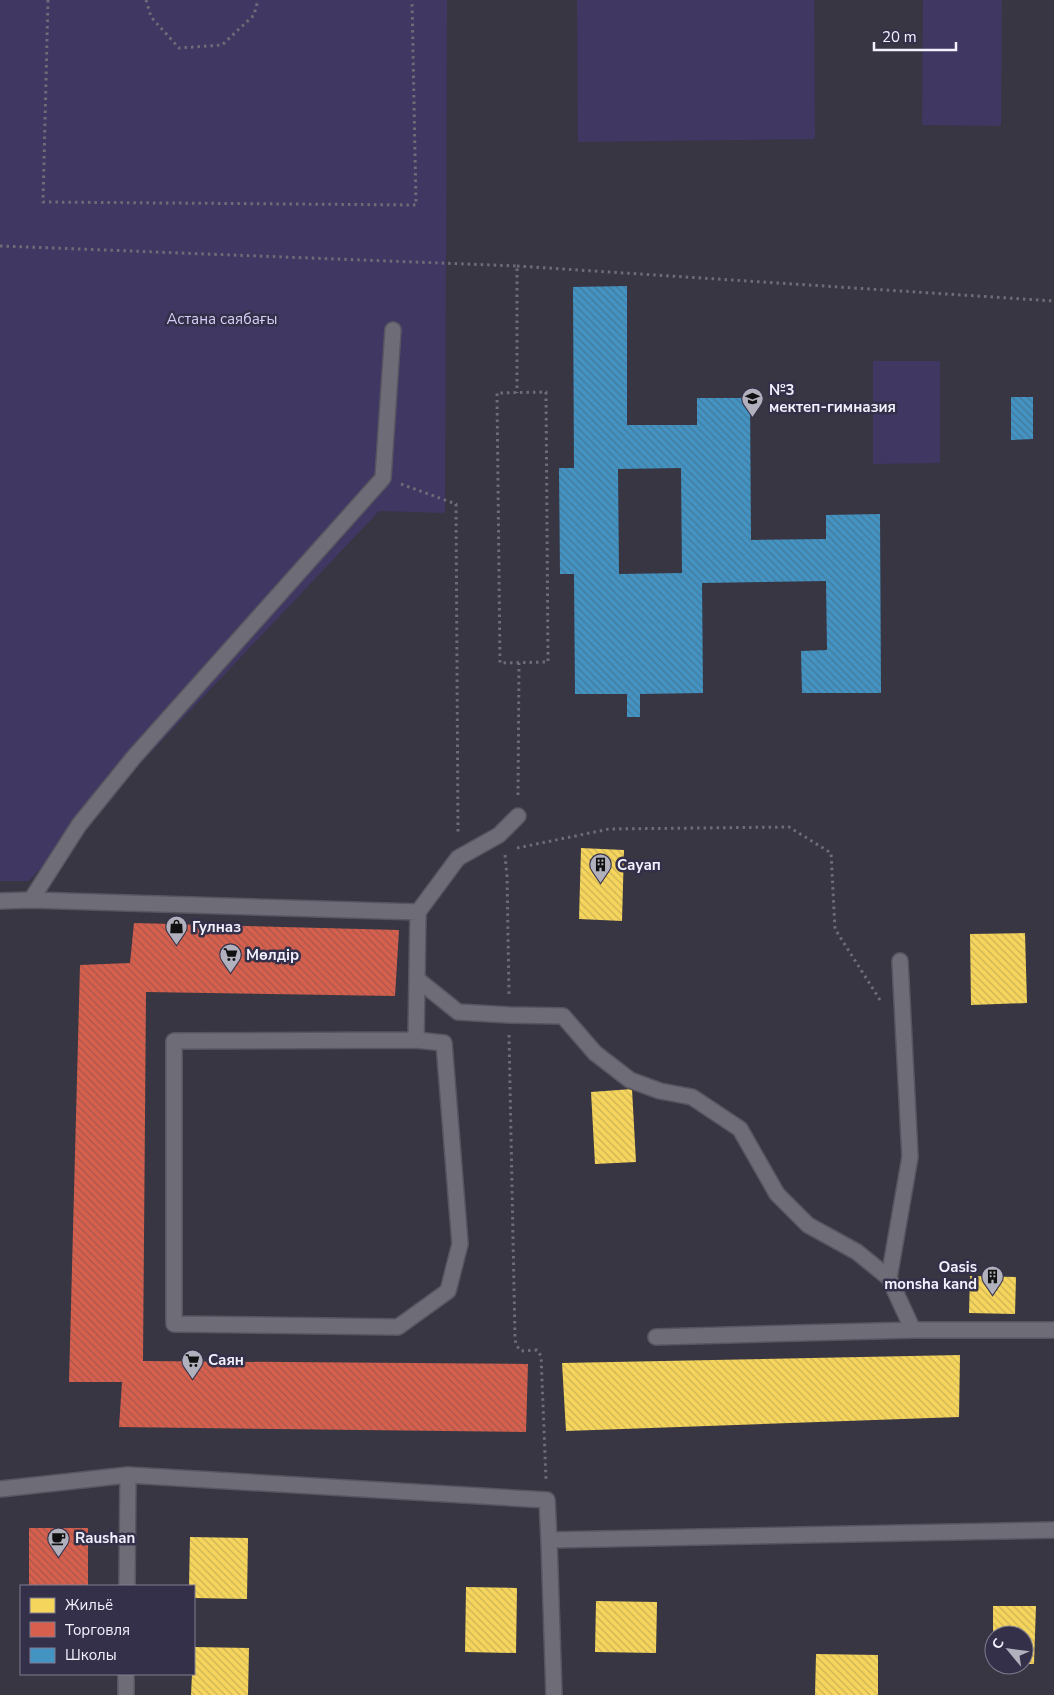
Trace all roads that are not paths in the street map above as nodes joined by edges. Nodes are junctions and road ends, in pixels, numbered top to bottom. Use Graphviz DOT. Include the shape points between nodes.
graph roads {
  1 [pos="393,330"];
  2 [pos="518,816"];
  3 [pos="31,900"];
  4 [pos="0,901"];
  5 [pos="418,912"];
  6 [pos="900,961"];
  7 [pos="417,979"];
  8 [pos="416,1040"];
  9 [pos="888,1278"];
  10 [pos="914,1330"];
  11 [pos="1054,1330"];
  12 [pos="656,1337"];
  13 [pos="128,1475"];
  14 [pos="0,1489"];
  15 [pos="1054,1530"];
  16 [pos="549,1540"];
  17 [pos="127,1585"];
  18 [pos="126,1675"];
  19 [pos="126,1695"];
  20 [pos="554,1695"];
  1 -- 3 [label="lane" via="383,478 134,757 79,825"];
  2 -- 5 [label="lane" via="499,835 458,858"];
  3 -- 4 [label="lane"];
  3 -- 5 [label="lane"];
  5 -- 7 [label="lane"];
  6 -- 9 [label="lane" via="910,1157"];
  7 -- 8 [label="lane"];
  7 -- 9 [label="lane" via="458,1012 563,1016 595,1053 630,1080 660,1091 692,1097 740,1129 777,1194 808,1225 857,1252"];
  8 -- 8 [label="lane" via="444,1043 460,1244 448,1291 398,1326 174,1324 174,1041"];
  9 -- 10 [label="lane"];
  10 -- 11 [label="lane"];
  10 -- 12 [label="lane"];
  13 -- 14 [label="lane"];
  13 -- 16 [label="lane" via="547,1500"];
  13 -- 17 [label="lane"];
  15 -- 16 [label="lane"];
  16 -- 20 [label="lane"];
  18 -- 19 [label="lane"];
}
